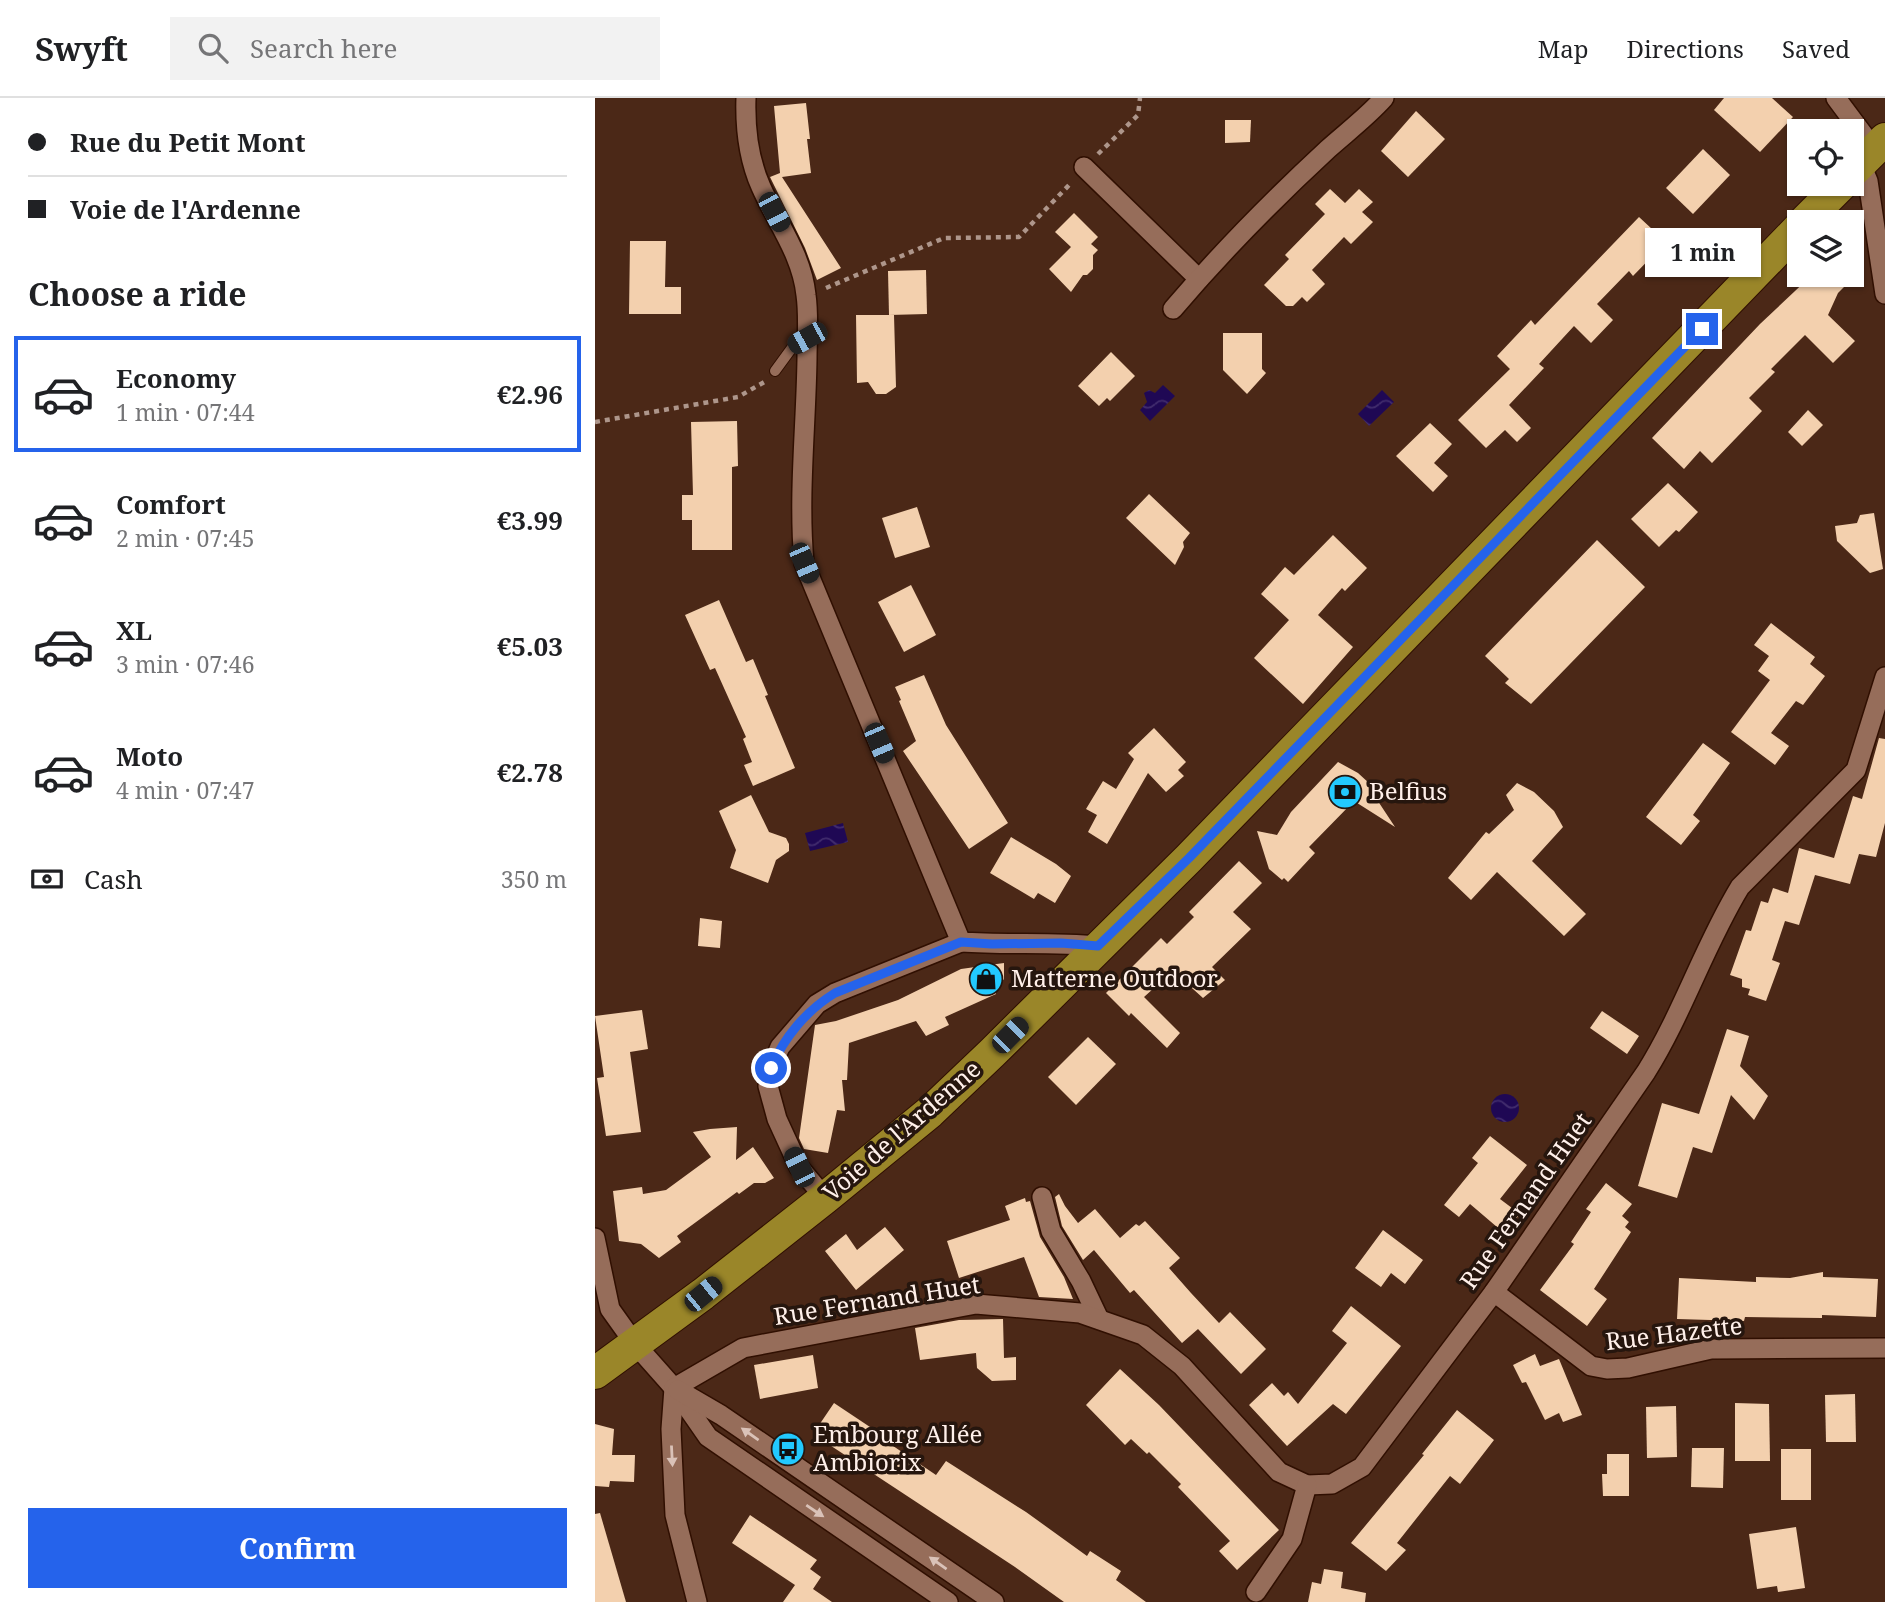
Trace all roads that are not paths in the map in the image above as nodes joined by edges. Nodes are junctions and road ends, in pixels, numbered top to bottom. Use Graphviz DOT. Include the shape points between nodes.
graph roads {
  1 [pos="746,98"];
  2 [pos="1384,98"];
  3 [pos="1836,98"];
  4 [pos="1845,119"];
  5 [pos="1864,166"];
  6 [pos="1084,167"];
  7 [pos="1830,196"];
  8 [pos="1816,210"];
  9 [pos="1787,240"];
  10 [pos="1199,279"];
  11 [pos="1885,294"];
  12 [pos="1173,309"];
  13 [pos="807,338"];
  14 [pos="775,371"];
  15 [pos="1885,677"];
  16 [pos="961,942"];
  17 [pos="1098,946"];
  18 [pos="1042,1197"];
  19 [pos="825,1198"];
  20 [pos="595,1238"];
  21 [pos="1494,1292"];
  22 [pos="1099,1319"];
  23 [pos="635,1345"];
  24 [pos="1885,1348"];
  25 [pos="595,1373"];
  26 [pos="674,1388"];
  27 [pos="1307,1485"];
  28 [pos="1257,1592"];
  29 [pos="697,1602"];
  30 [pos="947,1602"];
  31 [pos="994,1602"];
  1 -- 13 [label="street" via="749,149 760,186 790,240 803,277"];
  2 -- 10 [label="street"];
  3 -- 4 [label="street"];
  5 -- 11 [label="street"];
  6 -- 10 [label="street"];
  7 -- 8 [label="main road"];
  9 -- 17 [label="main road, Voie de l'Ardenne"];
  10 -- 12 [label="street"];
  13 -- 14 [label="lane" via="794,345"];
  13 -- 16 [label="street" via="800,523 804,563"];
  15 -- 21 [label="street, Rue Fernand Huet" via="1856,770 1740,887 1667,1039"];
  16 -- 17 [label="street"];
  16 -- 19 [label="street" via="835,993 817,1004 780,1047 768,1086 777,1119 799,1167"];
  17 -- 19 [label="main road, Voie de l'Ardenne" via="930,1112"];
  18 -- 22 [label="street" via="1051,1231"];
  19 -- 23 [label="main road, Voie de l'Ardenne"];
  20 -- 23 [label="street" via="610,1309"];
  21 -- 24 [label="street, Rue Hazette" via="1591,1366 1607,1369 1711,1349"];
  21 -- 27 [label="street, Rue Fernand Huet" via="1362,1467 1332,1484"];
  22 -- 26 [label="street, Rue Fernand Huet" via="1080,1312 976,1304 743,1348"];
  22 -- 27 [label="street, Rue Fernand Huet" via="1143,1335 1182,1366 1279,1472"];
  23 -- 25 [label="main road, Voie de l'Ardenne"];
  23 -- 26 [label="street"];
  26 -- 29 [label="street, one-way" via="675,1515"];
  26 -- 30 [label="street, one-way" via="708,1437"];
  31 -- 26 [label="street, one-way" via="722,1415"];
  27 -- 28 [label="street" via="1292,1539"];
}
